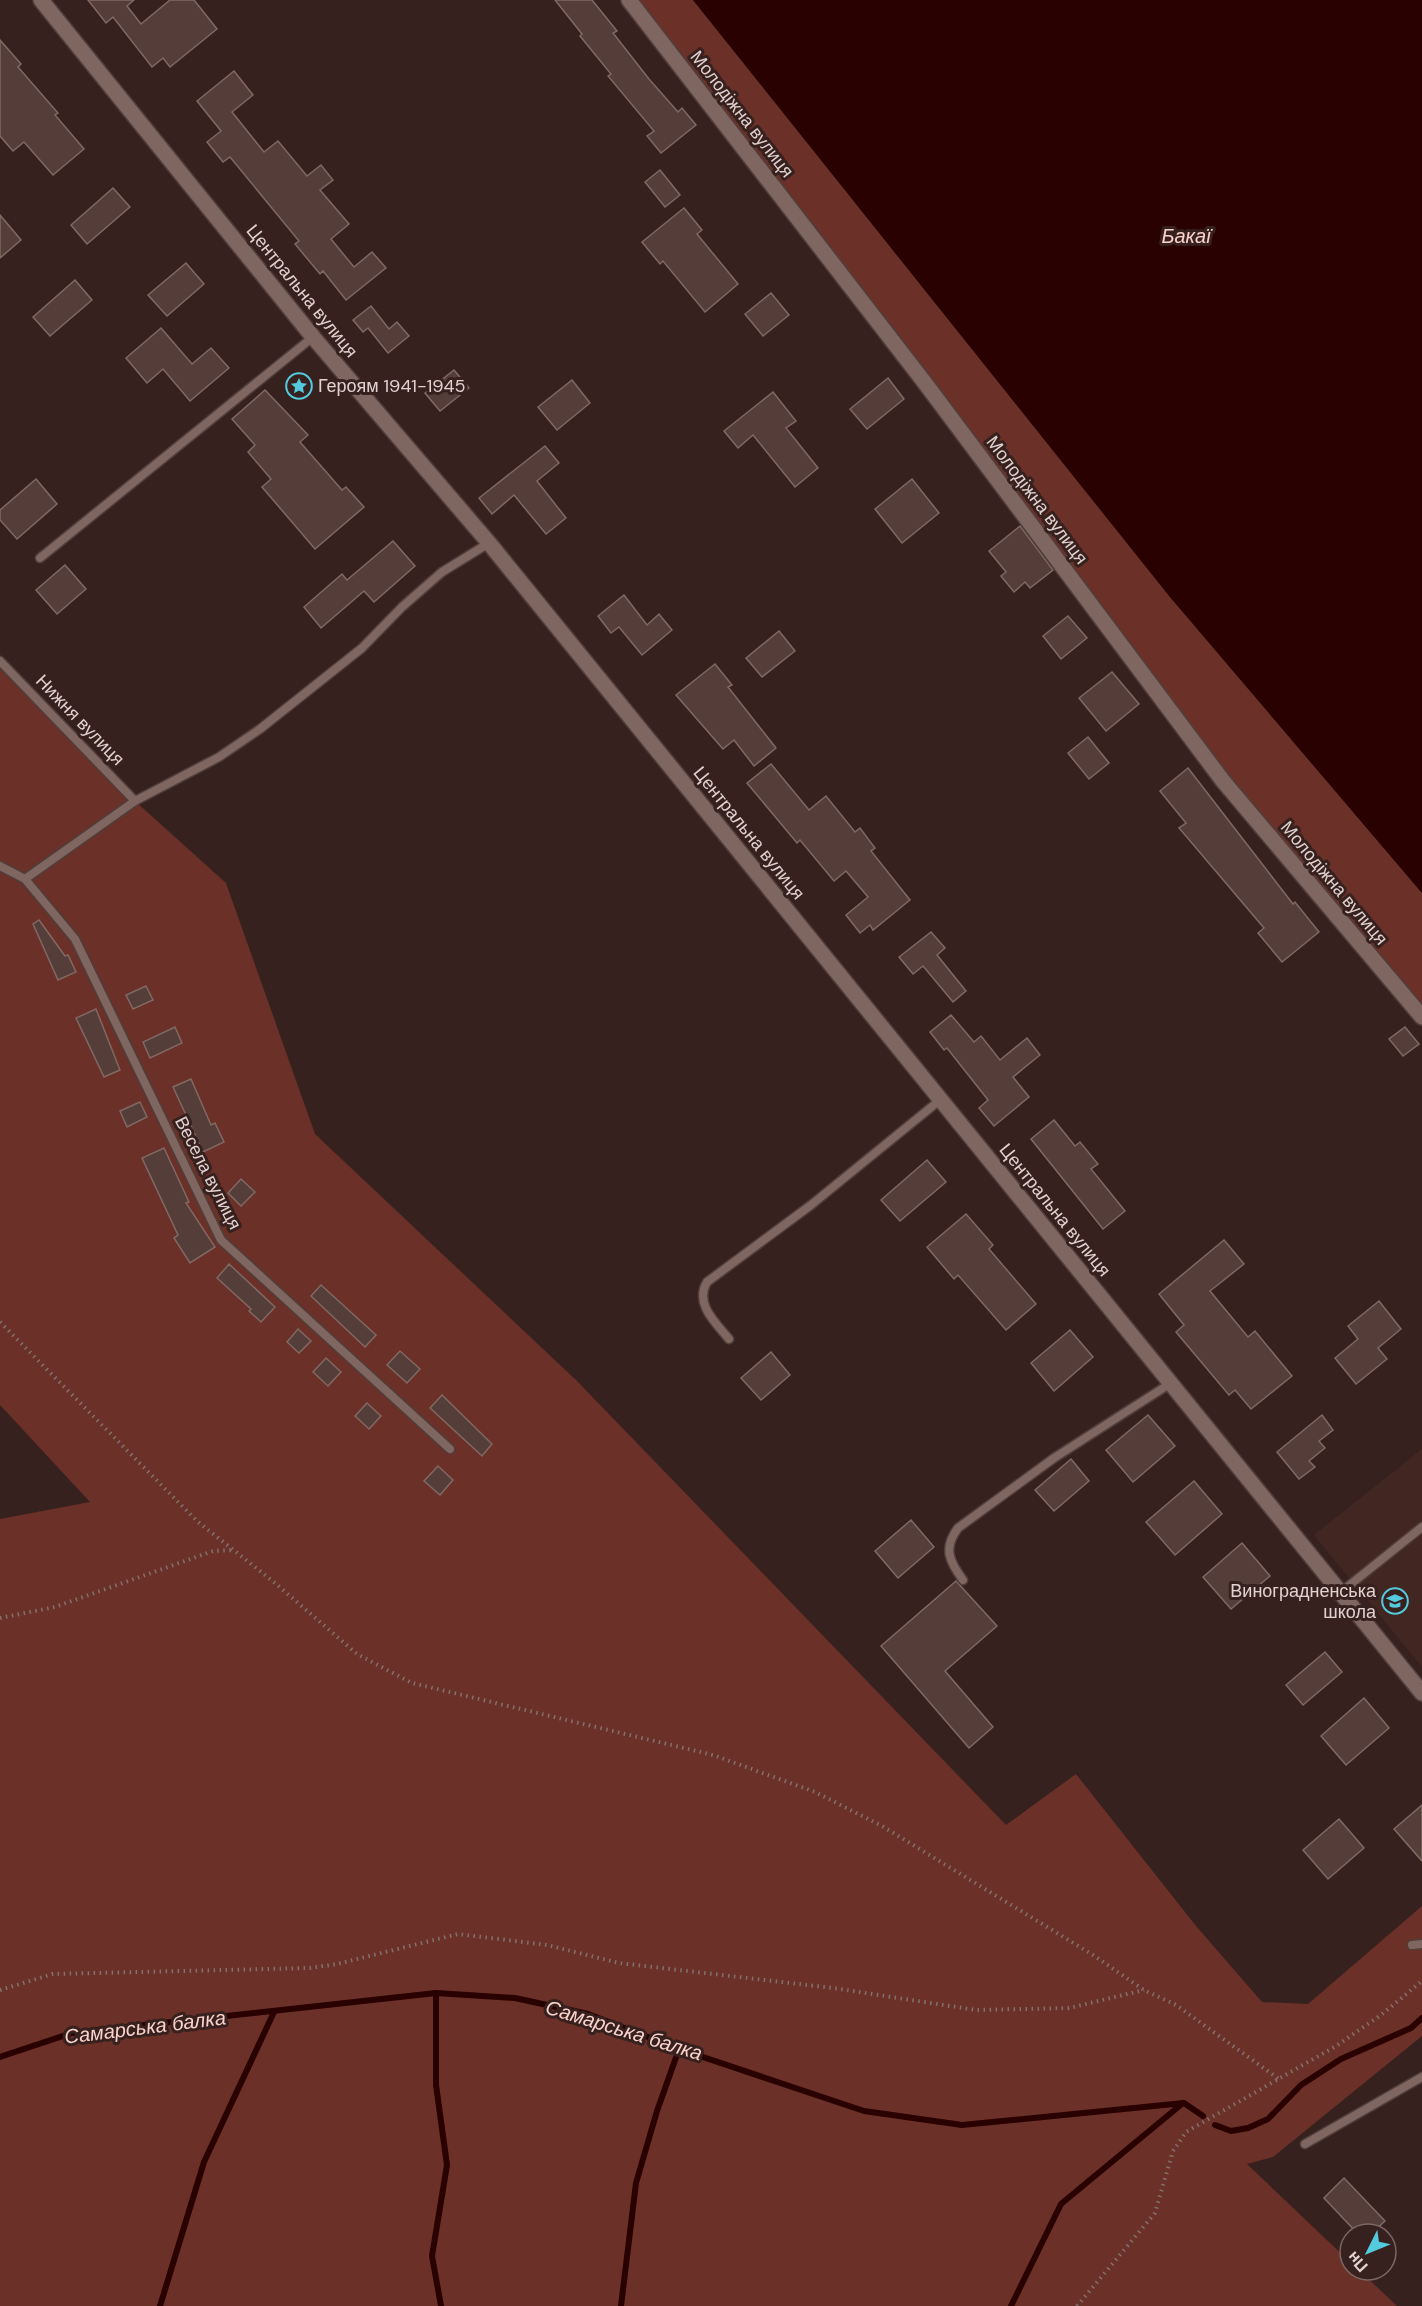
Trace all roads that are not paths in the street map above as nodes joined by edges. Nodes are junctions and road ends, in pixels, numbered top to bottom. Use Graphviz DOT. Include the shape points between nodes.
graph roads {
  1 [pos="41,0"];
  2 [pos="629,0"];
  3 [pos="313,337"];
  4 [pos="489,543"];
  5 [pos="40,558"];
  6 [pos="0,661"];
  7 [pos="135,801"];
  8 [pos="0,866"];
  9 [pos="25,879"];
  10 [pos="1422,1017"];
  11 [pos="940,1100"];
  12 [pos="729,1339"];
  13 [pos="1171,1383"];
  14 [pos="450,1449"];
  15 [pos="1422,1527"];
  16 [pos="963,1580"];
  17 [pos="1341,1592"];
  18 [pos="1422,1693"];
  19 [pos="1422,1944"];
  20 [pos="1412,1945"];
  21 [pos="1422,2077"];
  22 [pos="1305,2144"];
  1 -- 3 [label="street, Центральна вулиця"];
  2 -- 10 [label="street, Молодіжна вулиця" via="1223,781"];
  3 -- 4 [label="street, Центральна вулиця"];
  3 -- 5 [label="lane"];
  4 -- 7 [label="lane" via="442,572 362,648 260,729 219,757"];
  4 -- 11 [label="street, Центральна вулиця"];
  6 -- 7 [label="lane, Нижня вулиця"];
  7 -- 9 [label="lane"];
  8 -- 9 [label="lane, Весела вулиця"];
  9 -- 14 [label="lane, Весела вулиця" via="75,939 221,1240"];
  11 -- 12 [label="lane" via="811,1205 707,1282 702,1299"];
  11 -- 13 [label="street, Центральна вулиця"];
  13 -- 16 [label="lane" via="1054,1458 958,1527 950,1538 949,1562"];
  13 -- 17 [label="street, Центральна вулиця"];
  15 -- 17 [label="lane"];
  17 -- 18 [label="street, Центральна вулиця"];
  19 -- 20 [label="lane"];
  21 -- 22 [label="lane"];
}
